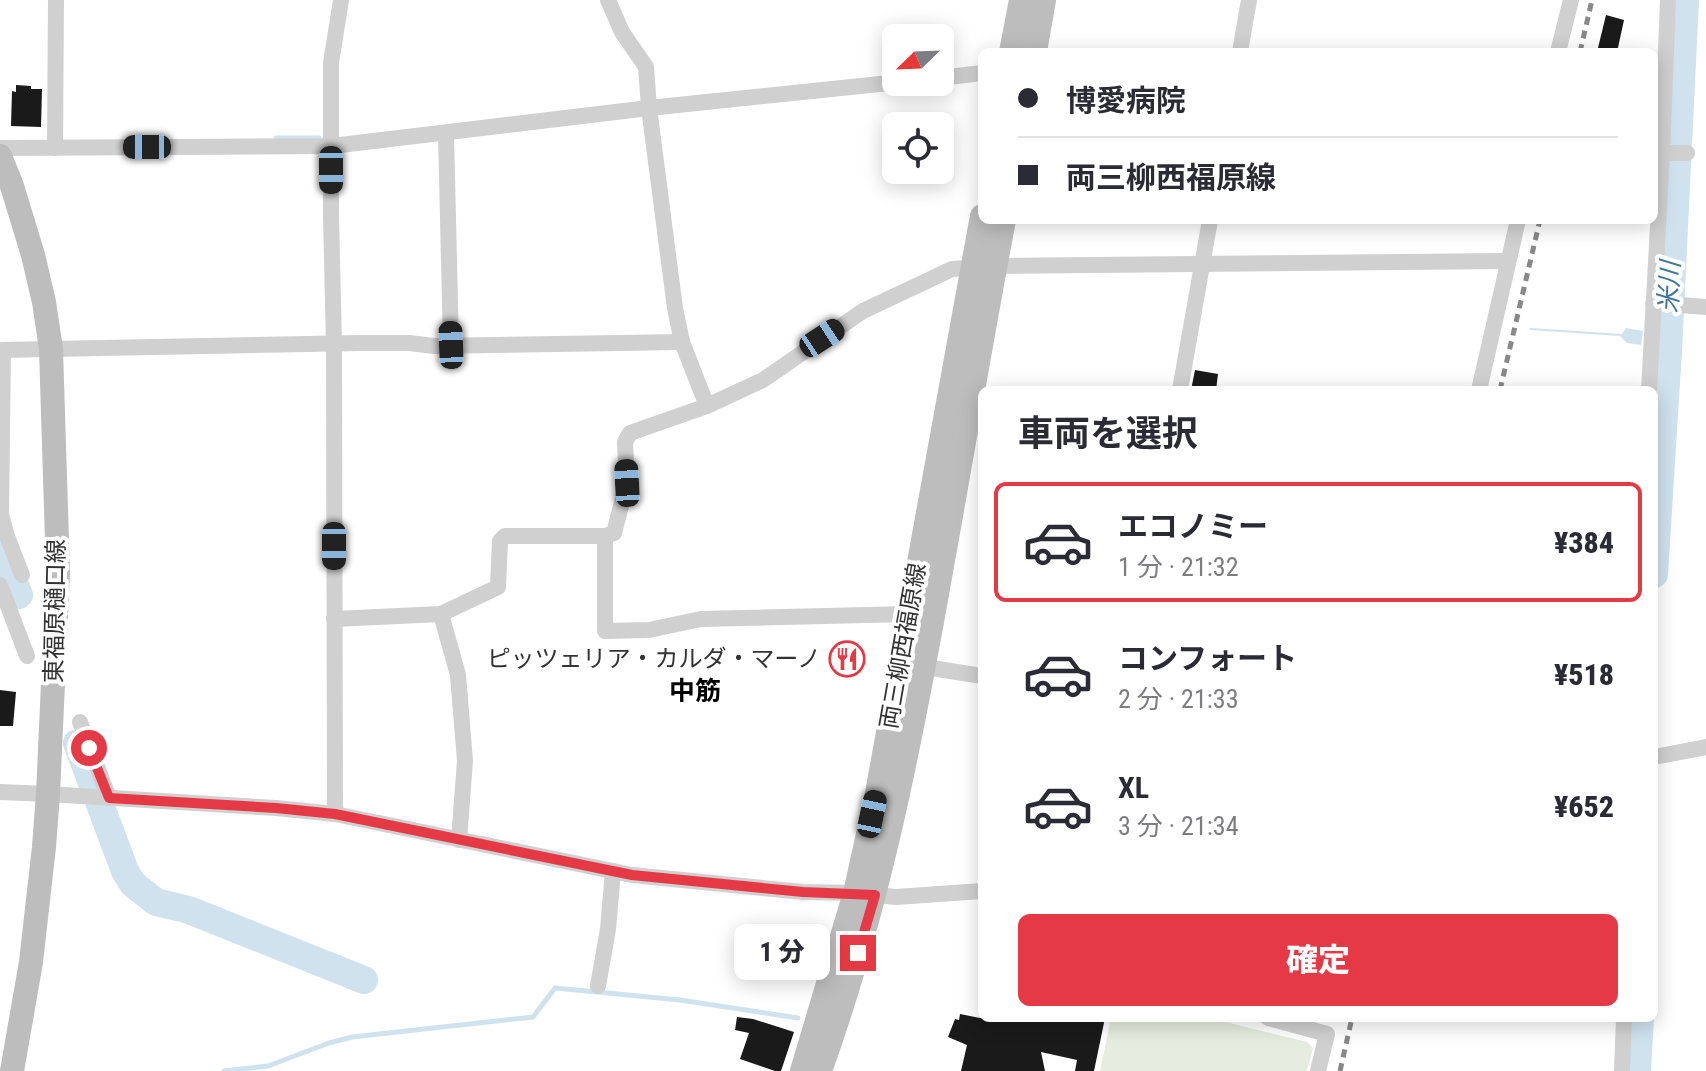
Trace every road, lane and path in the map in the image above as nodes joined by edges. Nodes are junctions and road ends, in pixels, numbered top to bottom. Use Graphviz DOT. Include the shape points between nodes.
graph roads {
  1 [pos="56,0"];
  2 [pos="341,0"];
  3 [pos="608,0"];
  4 [pos="1021,0"];
  5 [pos="1044,0"];
  6 [pos="1249,0"];
  7 [pos="1571,0"];
  8 [pos="1668,0"];
  9 [pos="1012,48"];
  10 [pos="1036,48"];
  11 [pos="1241,48"];
  12 [pos="1559,48"];
  13 [pos="978,73"];
  14 [pos="954,76"];
  15 [pos="882,84"];
  16 [pos="649,108"];
  17 [pos="446,134"];
  18 [pos="332,146"];
  19 [pos="0,148"];
  20 [pos="55,148"];
  21 [pos="1666,153"];
  22 [pos="1687,153"];
  23 [pos="0,156"];
  24 [pos="982,224"];
  25 [pos="1002,224"];
  26 [pos="1209,224"];
  27 [pos="1517,224"];
  28 [pos="1507,261"];
  29 [pos="1202,265"];
  30 [pos="984,267"];
  31 [pos="1656,304"];
  32 [pos="1706,307"];
  33 [pos="682,342"];
  34 [pos="334,344"];
  35 [pos="451,345"];
  36 [pos="51,349"];
  37 [pos="2,350"];
  38 [pos="1181,386"];
  39 [pos="1480,386"];
  40 [pos="1649,386"];
  41 [pos="707,406"];
  42 [pos="605,536"];
  43 [pos="22,575"];
  44 [pos="0,585"];
  45 [pos="441,614"];
  46 [pos="909,614"];
  47 [pos="334,619"];
  48 [pos="27,656"];
  49 [pos="925,667"];
  50 [pos="978,675"];
  51 [pos="80,722"];
  52 [pos="1706,747"];
  53 [pos="1658,757"];
  54 [pos="0,792"];
  55 [pos="48,794"];
  56 [pos="108,798"];
  57 [pos="335,814"];
  58 [pos="459,840"];
  59 [pos="613,871"];
  60 [pos="978,891"];
  61 [pos="865,894"];
  62 [pos="598,986"];
  63 [pos="1283,1022"];
  64 [pos="1624,1022"];
  65 [pos="12,1071"];
  66 [pos="802,1071"];
  67 [pos="820,1071"];
  68 [pos="1318,1071"];
  69 [pos="1622,1071"];
  1 -- 20 [label="street"];
  2 -- 18 [label="street" via="331,63"];
  3 -- 16 [label="street" via="646,67"];
  4 -- 9 [label="main road"];
  5 -- 10 [label="main road"];
  6 -- 11 [label="street"];
  7 -- 12 [label="street"];
  8 -- 21 [label="street"];
  13 -- 14 [label="street"];
  15 -- 16 [label="street"];
  16 -- 17 [label="street"];
  16 -- 33 [label="street"];
  17 -- 18 [label="street"];
  17 -- 35 [label="street"];
  18 -- 20 [label="street"];
  18 -- 34 [label="street"];
  19 -- 20 [label="street"];
  21 -- 22 [label="street"];
  21 -- 31 [label="street"];
  23 -- 36 [label="main road, 東福原樋口線" via="33,255"];
  24 -- 30 [label="main road, 両三柳西福原線"];
  25 -- 30 [label="main road, 両三柳西福原線"];
  26 -- 29 [label="street"];
  27 -- 28 [label="street"];
  28 -- 29 [label="street"];
  28 -- 39 [label="street"];
  29 -- 30 [label="street"];
  29 -- 38 [label="street"];
  30 -- 41 [label="street" via="952,269 863,311 763,380"];
  30 -- 46 [label="main road, 両三柳西福原線"];
  30 -- 49 [label="main road, 両三柳西福原線"];
  31 -- 32 [label="street"];
  31 -- 40 [label="street"];
  33 -- 35 [label="street"];
  33 -- 41 [label="street"];
  34 -- 35 [label="street"];
  34 -- 36 [label="street"];
  34 -- 47 [label="street"];
  36 -- 37 [label="street"];
  36 -- 55 [label="main road, 東福原樋口線" via="58,573"];
  37 -- 43 [label="street" via="1,515"];
  41 -- 42 [label="street" via="630,433 625,442 627,483 614,533"];
  42 -- 45 [label="street" via="505,536 500,541 498,587"];
  42 -- 46 [label="street" via="605,631 649,630 701,619"];
  44 -- 48 [label="street"];
  45 -- 47 [label="street"];
  45 -- 58 [label="street" via="458,675 465,761"];
  46 -- 61 [label="main road, 両三柳西福原線"];
  47 -- 57 [label="street"];
  49 -- 50 [label="street"];
  49 -- 61 [label="main road, 両三柳西福原線"];
  51 -- 56 [label="street"];
  52 -- 53 [label="street"];
  54 -- 55 [label="street"];
  55 -- 56 [label="street"];
  55 -- 65 [label="main road, 東福原樋口線" via="31,962"];
  56 -- 57 [label="street"];
  57 -- 58 [label="street"];
  58 -- 59 [label="street"];
  59 -- 61 [label="street"];
  59 -- 62 [label="street"];
  60 -- 61 [label="street"];
  61 -- 66 [label="main road, 両三柳西福原線"];
  61 -- 67 [label="main road, 両三柳西福原線"];
  63 -- 68 [label="street" via="1327,1034"];
  64 -- 69 [label="street"];
}
